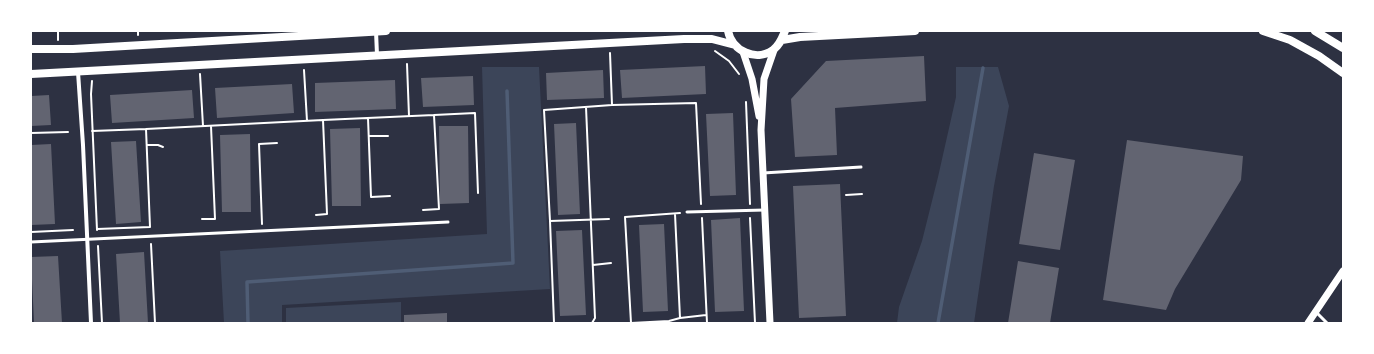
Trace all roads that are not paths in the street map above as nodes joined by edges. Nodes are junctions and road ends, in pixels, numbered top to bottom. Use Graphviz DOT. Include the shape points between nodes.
graph roads {
  1 [pos="376,31"];
  2 [pos="386,31"];
  3 [pos="728,31"];
  4 [pos="785,31"];
  5 [pos="915,31"];
  6 [pos="1263,31"];
  7 [pos="1315,31"];
  8 [pos="782,40"];
  9 [pos="735,45"];
  10 [pos="1343,48"];
  11 [pos="31,49"];
  12 [pos="774,50"];
  13 [pos="743,52"];
  14 [pos="377,56"];
  15 [pos="78,71"];
  16 [pos="1343,73"];
  17 [pos="31,74"];
  18 [pos="761,130"];
  19 [pos="861,167"];
  20 [pos="763,173"];
  21 [pos="764,210"];
  22 [pos="687,212"];
  23 [pos="448,222"];
  24 [pos="87,239"];
  25 [pos="31,242"];
  26 [pos="1343,272"];
  27 [pos="1316,312"];
  28 [pos="90,323"];
  29 [pos="770,323"];
  30 [pos="1308,323"];
  31 [pos="1327,323"];
  1 -- 2 [label="main road"];
  1 -- 11 [label="main road" via="81,49"];
  1 -- 14 [label="street"];
  3 -- 9 [label="main road"];
  4 -- 8 [label="main road"];
  5 -- 8 [label="main road"];
  6 -- 16 [label="main road" via="1290,40"];
  7 -- 10 [label="main road"];
  8 -- 12 [label="main road"];
  9 -- 13 [label="main road"];
  9 -- 14 [label="main road" via="712,39 684,39"];
  12 -- 13 [label="main road" via="753,55"];
  12 -- 18 [label="street" via="764,78"];
  13 -- 18 [label="street" via="752,79"];
  14 -- 15 [label="main road"];
  15 -- 17 [label="main road"];
  15 -- 24 [label="street"];
  18 -- 20 [label="street"];
  19 -- 20 [label="lane"];
  20 -- 21 [label="street"];
  21 -- 22 [label="lane"];
  21 -- 29 [label="street"];
  23 -- 24 [label="lane"];
  24 -- 25 [label="lane"];
  24 -- 28 [label="street"];
  26 -- 27 [label="street"];
  27 -- 30 [label="street"];
  27 -- 31 [label="lane"];
}
